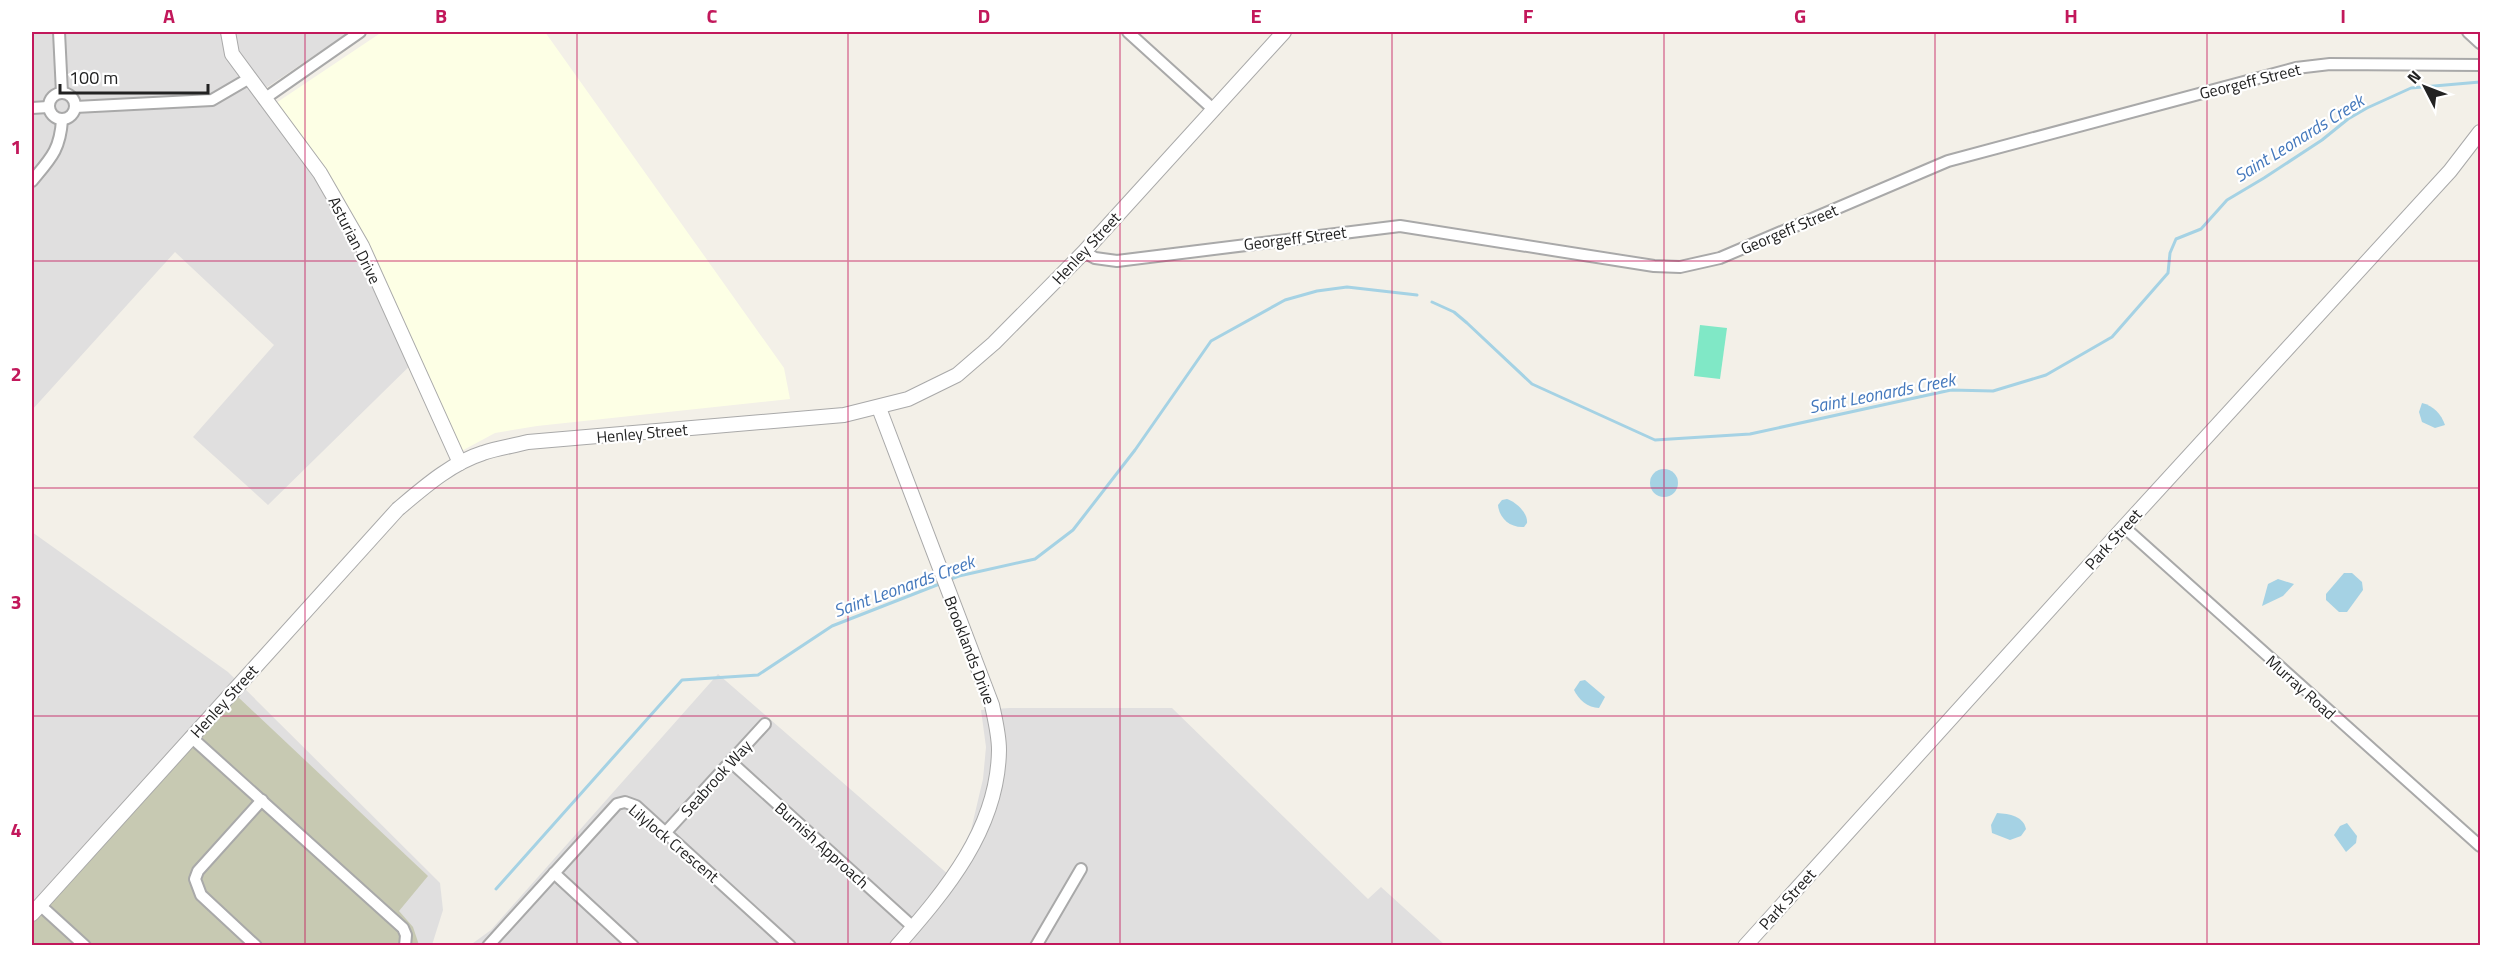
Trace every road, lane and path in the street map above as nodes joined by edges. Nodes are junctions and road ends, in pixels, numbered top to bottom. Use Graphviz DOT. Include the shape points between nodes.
graph roads {
  1 [pos="59,32"];
  2 [pos="228,32"];
  3 [pos="360,32"];
  4 [pos="1128,32"];
  5 [pos="1284,32"];
  6 [pos="2468,32"];
  7 [pos="2481,43"];
  8 [pos="2481,65"];
  9 [pos="249,79"];
  10 [pos="62,93"];
  11 [pos="264,99"];
  12 [pos="48,107"];
  13 [pos="75,107"];
  14 [pos="32,108"];
  15 [pos="1214,110"];
  16 [pos="62,120"];
  17 [pos="2481,132"];
  18 [pos="32,181"];
  19 [pos="1084,252"];
  20 [pos="879,408"];
  21 [pos="460,463"];
  22 [pos="2124,527"];
  23 [pos="765,724"];
  24 [pos="191,737"];
  25 [pos="730,762"];
  26 [pos="262,800"];
  27 [pos="666,832"];
  28 [pos="2481,846"];
  29 [pos="1082,869"];
  30 [pos="554,873"];
  31 [pos="36,909"];
  32 [pos="913,927"];
  33 [pos="85,945"];
  34 [pos="256,945"];
  35 [pos="405,945"];
  36 [pos="488,945"];
  37 [pos="633,945"];
  38 [pos="790,945"];
  39 [pos="897,945"];
  40 [pos="1038,945"];
  41 [pos="1745,945"];
  1 -- 10 [label="street"];
  2 -- 9 [label="street, Asturian Drive" via="232,54"];
  3 -- 11 [label="street"];
  4 -- 15 [label="street"];
  5 -- 15 [label="street, Henley Street"];
  6 -- 7 [label="street"];
  8 -- 19 [label="street, Georgeff Street" via="2330,64 2296,68 1948,161 1720,258 1680,267 1400,226 1117,261"];
  9 -- 11 [label="street, Asturian Drive"];
  9 -- 13 [label="street" via="213,100"];
  10 -- 12 [label="street" via="54,95"];
  10 -- 13 [label="street" via="70,96"];
  11 -- 21 [label="street, Asturian Drive" via="320,173 362,246"];
  12 -- 14 [label="street"];
  12 -- 16 [label="street" via="54,117"];
  13 -- 16 [label="street"];
  15 -- 19 [label="street, Henley Street"];
  16 -- 18 [label="street" via="60,141"];
  17 -- 22 [label="street, Park Street" via="2450,171"];
  19 -- 20 [label="street, Henley Street" via="957,375 908,399"];
  20 -- 21 [label="street, Henley Street" via="844,415 528,442 482,453"];
  20 -- 32 [label="street, Brooklands Drive" via="992,705 999,749 983,824 951,882"];
  21 -- 24 [label="street, Henley Street" via="398,509"];
  22 -- 28 [label="street, Murray Road"];
  22 -- 41 [label="street, Park Street"];
  23 -- 25 [label="street, Seabrook Way"];
  24 -- 26 [label="street"];
  24 -- 31 [label="street, Henley Street"];
  25 -- 27 [label="street, Seabrook Way"];
  25 -- 32 [label="street, Burnish Approach"];
  26 -- 34 [label="street" via="195,879 201,896"];
  26 -- 35 [label="street" via="403,928"];
  27 -- 30 [label="street, Lilylock Crescent" via="631,803 617,804"];
  27 -- 38 [label="street, Lilylock Crescent"];
  29 -- 40 [label="street"];
  30 -- 36 [label="street, Lilylock Crescent"];
  30 -- 37 [label="street"];
  31 -- 33 [label="street"];
  32 -- 39 [label="street, Brooklands Drive"];
}
